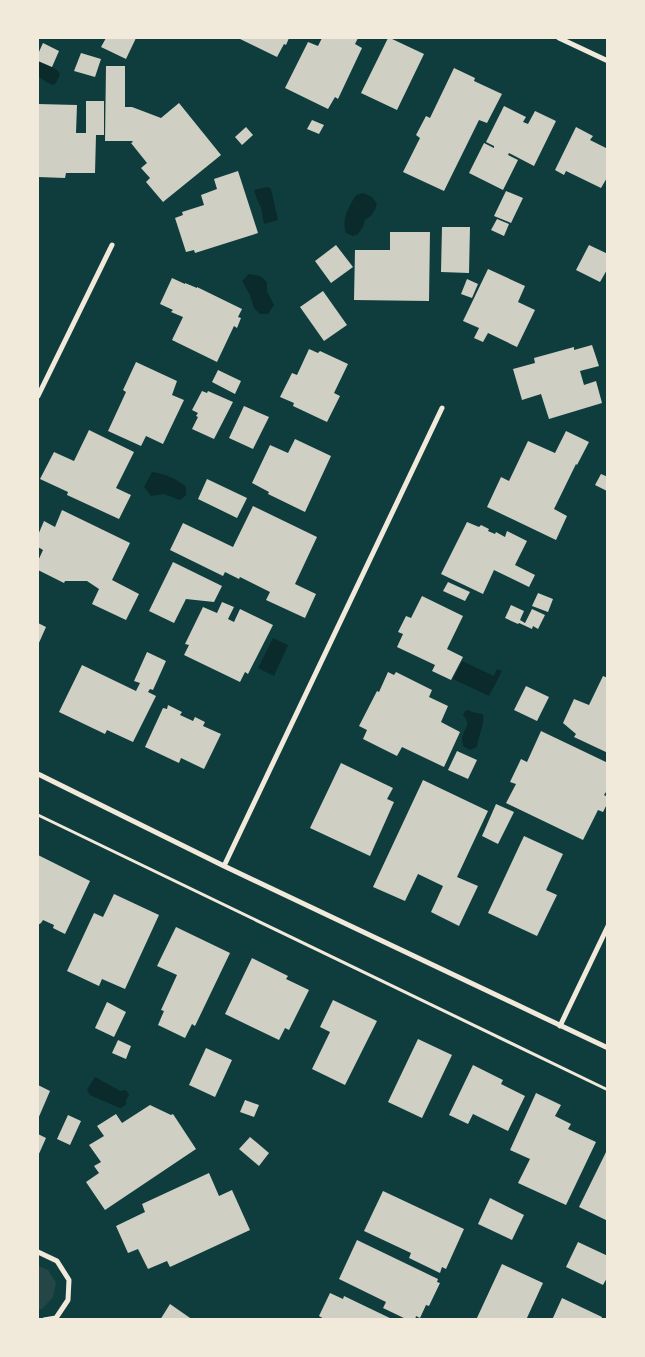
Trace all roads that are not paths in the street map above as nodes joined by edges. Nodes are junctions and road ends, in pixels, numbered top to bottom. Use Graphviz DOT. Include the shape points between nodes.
graph roads {
  1 [pos="559,38"];
  2 [pos="608,60"];
  3 [pos="112,245"];
  4 [pos="38,396"];
  5 [pos="442,408"];
  6 [pos="38,774"];
  7 [pos="224,866"];
  8 [pos="608,926"];
  9 [pos="560,1026"];
  10 [pos="608,1048"];
  11 [pos="38,1252"];
  12 [pos="44,1320"];
  1 -- 2 [label="street"];
  3 -- 4 [label="street"];
  5 -- 7 [label="street"];
  6 -- 7 [label="street"];
  7 -- 9 [label="street"];
  8 -- 9 [label="street"];
  9 -- 10 [label="street"];
  11 -- 12 [label="street" via="57,1261 69,1280 68,1300 56,1318"];
}
